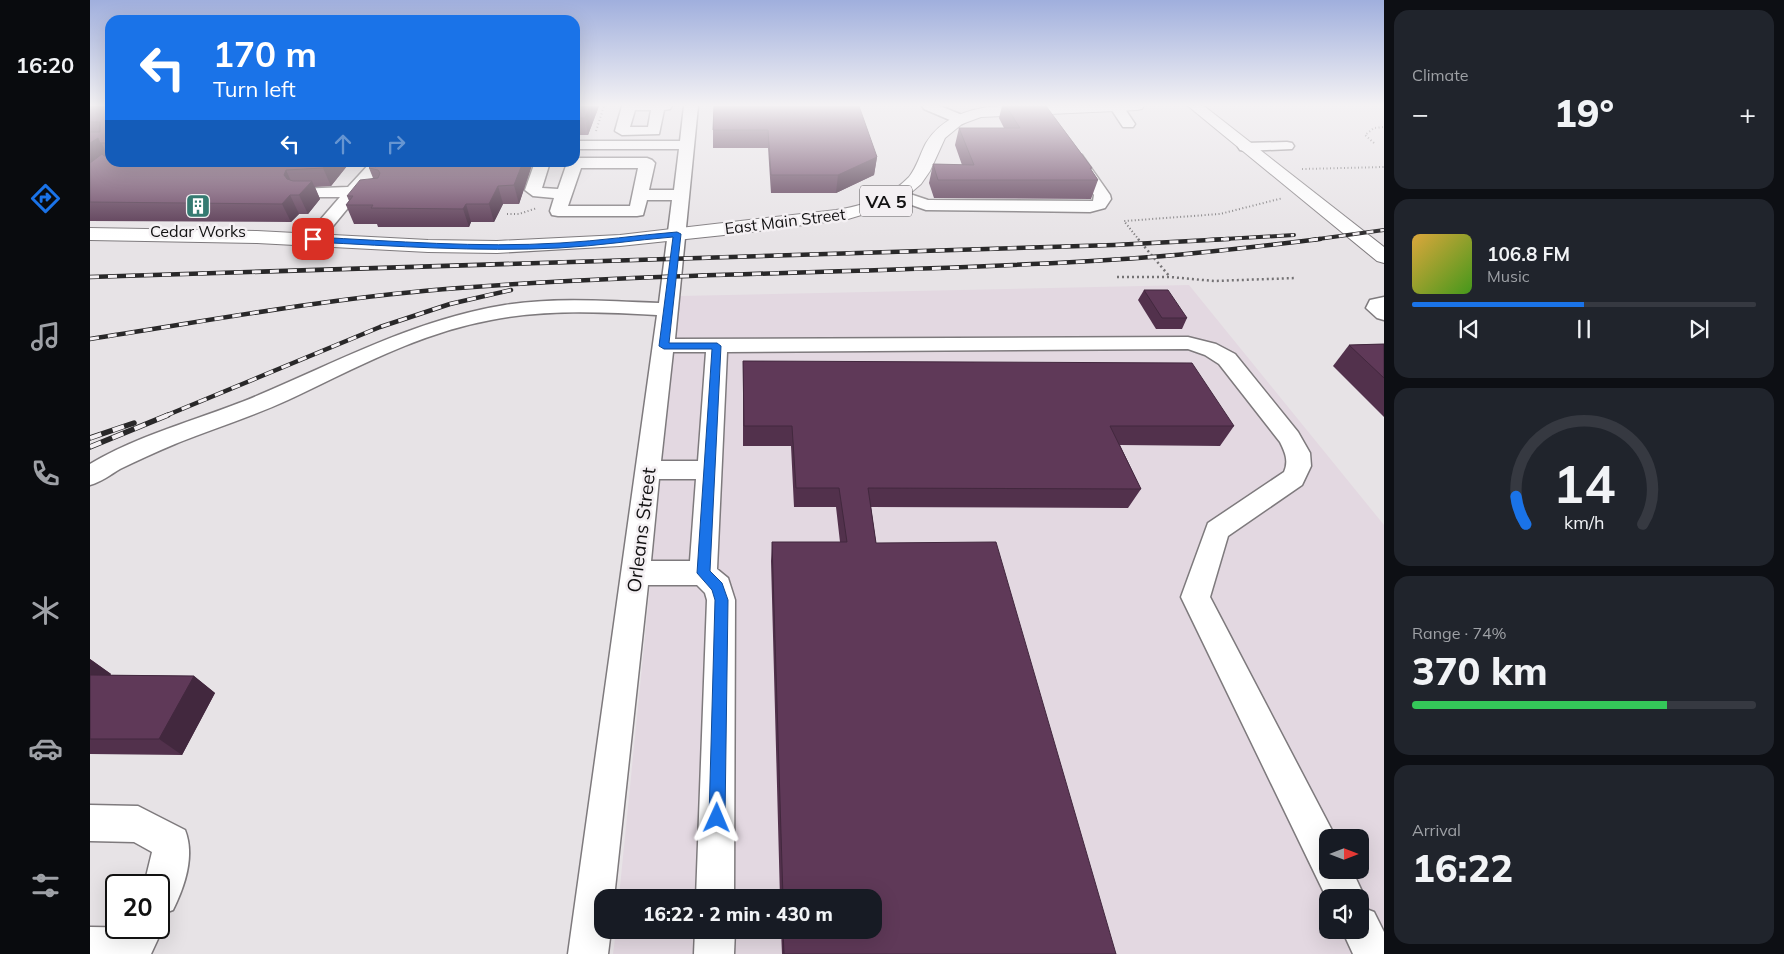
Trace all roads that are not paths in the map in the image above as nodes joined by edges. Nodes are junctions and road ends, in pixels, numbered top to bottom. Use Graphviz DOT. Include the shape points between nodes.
graph roads {
  1 [pos="686,151"];
  2 [pos="930,151"];
  3 [pos="1071,151"];
  4 [pos="1249,151"];
  5 [pos="580,162"];
  6 [pos="541,167"];
  7 [pos="573,167"];
  8 [pos="369,169"];
  9 [pos="302,192"];
  10 [pos="353,192"];
  11 [pos="377,192"];
  12 [pos="564,194"];
  13 [pos="640,195"];
  14 [pos="681,195"];
  15 [pos="898,195"];
  16 [pos="90,234"];
  17 [pos="677,234"];
  18 [pos="313,239"];
  19 [pos="1384,257"];
  20 [pos="1384,304"];
  21 [pos="668,309"];
  22 [pos="1384,314"];
  23 [pos="664,346"];
  24 [pos="717,346"];
  25 [pos="648,470"];
  26 [pos="709,470"];
  27 [pos="90,476"];
  28 [pos="636,573"];
  29 [pos="703,573"];
  30 [pos="90,823"];
  31 [pos="1319,844"];
  32 [pos="167,874"];
  33 [pos="715,889"];
  34 [pos="715,939"];
  35 [pos="1366,939"];
  36 [pos="134,943"];
  37 [pos="90,947"];
  38 [pos="588,954"];
  39 [pos="714,954"];
  40 [pos="1374,954"];
  1 -- 14 [label="street, Orleans Street"];
  2 -- 15 [label="main road, East Main Street / VA 5" via="919,175"];
  3 -- 15 [label="street" via="1102,195 1099,205 926,205"];
  4 -- 19 [label="main road"];
  5 -- 13 [label="street" via="647,163"];
  6 -- 12 [label="street" via="533,190"];
  7 -- 12 [label="street"];
  8 -- 10 [label="street"];
  9 -- 10 [label="street"];
  10 -- 11 [label="street"];
  10 -- 18 [label="street"];
  12 -- 13 [label="street" via="558,211 637,211"];
  13 -- 14 [label="street"];
  14 -- 17 [label="street, Orleans Street"];
  15 -- 17 [label="main road, East Main Street / VA 5" via="875,206 836,216"];
  16 -- 18 [label="main road, VA 5"];
  17 -- 18 [label="main road, East Main Street / VA 5" via="560,245 442,246"];
  17 -- 21 [label="street, Orleans Street"];
  20 -- 22 [label="street" via="1377,304 1376,308"];
  21 -- 23 [label="street, Orleans Street"];
  21 -- 27 [label="street" via="557,306 510,310 453,322 395,342 257,404 157,441"];
  23 -- 24 [label="street"];
  23 -- 25 [label="street, Orleans Street"];
  24 -- 26 [label="street"];
  24 -- 31 [label="street" via="1188,343 1202,346 1227,359 1290,438 1298,453 1299,466 1293,478 1217,530 1195,597"];
  25 -- 26 [label="street"];
  25 -- 28 [label="street, Orleans Street"];
  26 -- 29 [label="street"];
  28 -- 29 [label="street"];
  28 -- 38 [label="street, Orleans Street"];
  29 -- 33 [label="street" via="718,587 721,600"];
  30 -- 32 [label="street" via="138,824 172,843"];
  34 -- 39 [label="street"];
  35 -- 40 [label="street"];
  36 -- 37 [label="street"];
}
